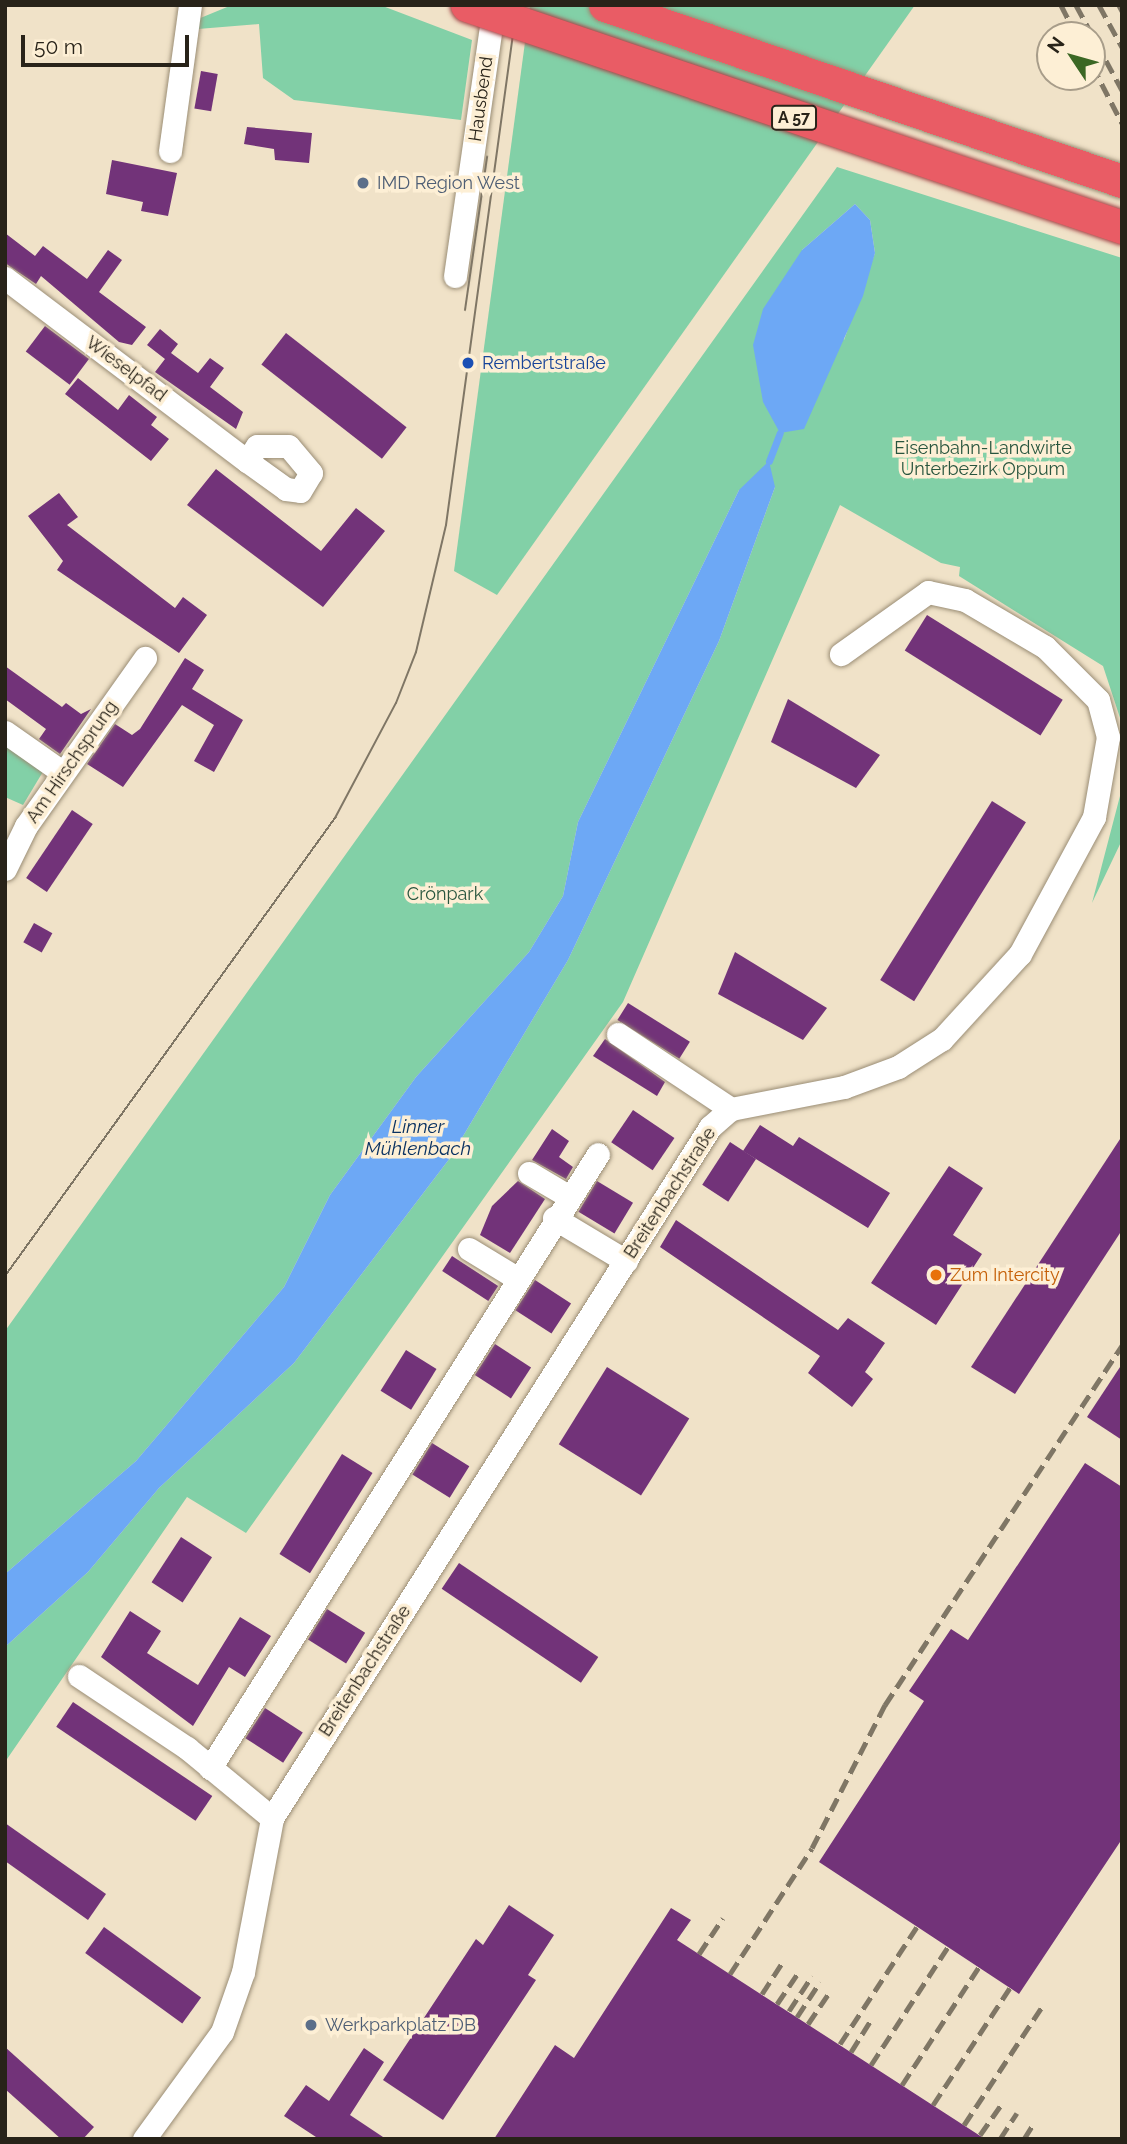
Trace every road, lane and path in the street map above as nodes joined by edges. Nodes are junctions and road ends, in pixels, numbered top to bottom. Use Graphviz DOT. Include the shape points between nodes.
graph roads {
  1 [pos="190,5"];
  2 [pos="467,5"];
  3 [pos="494,5"];
  4 [pos="605,5"];
  5 [pos="170,151"];
  6 [pos="1122,181"];
  7 [pos="1122,227"];
  8 [pos="455,276"];
  9 [pos="5,278"];
  10 [pos="247,461"];
  11 [pos="841,654"];
  12 [pos="145,658"];
  13 [pos="5,732"];
  14 [pos="62,772"];
  15 [pos="16,822"];
  16 [pos="5,869"];
  17 [pos="618,1034"];
  18 [pos="732,1109"];
  19 [pos="598,1154"];
  20 [pos="529,1173"];
  21 [pos="568,1196"];
  22 [pos="554,1218"];
  23 [pos="469,1249"];
  24 [pos="626,1261"];
  25 [pos="515,1277"];
  26 [pos="79,1676"];
  27 [pos="210,1768"];
  28 [pos="272,1818"];
  29 [pos="144,2139"];
  1 -- 5 [label="street"];
  2 -- 7 [label="highway, A 57, bridge"];
  3 -- 8 [label="street, Hausbend" via="462,173"];
  4 -- 6 [label="highway, A 57"];
  9 -- 10 [label="street, Wieselpfad"];
  11 -- 18 [label="street" via="909,600 928,592 965,600 1075,670 1098,700 1108,737 1105,779 1094,817 1020,954 986,998 942,1039 898,1067 844,1087"];
  12 -- 14 [label="street, Am Hirschsprung"];
  13 -- 14 [label="street"];
  14 -- 15 [label="street, Am Hirschsprung"];
  15 -- 16 [label="street, Am Hirschsprung"];
  17 -- 18 [label="street"];
  18 -- 24 [label="street, Breitenbachstraße" via="710,1127"];
  19 -- 21 [label="street"];
  20 -- 21 [label="street"];
  21 -- 22 [label="street"];
  22 -- 24 [label="street"];
  22 -- 25 [label="street"];
  23 -- 25 [label="street"];
  24 -- 28 [label="street, Breitenbachstraße"];
  25 -- 27 [label="street"];
  26 -- 27 [label="street"];
  27 -- 28 [label="street"];
  28 -- 29 [label="street, Breitenbachstraße" via="243,1972 222,2032"];
}
